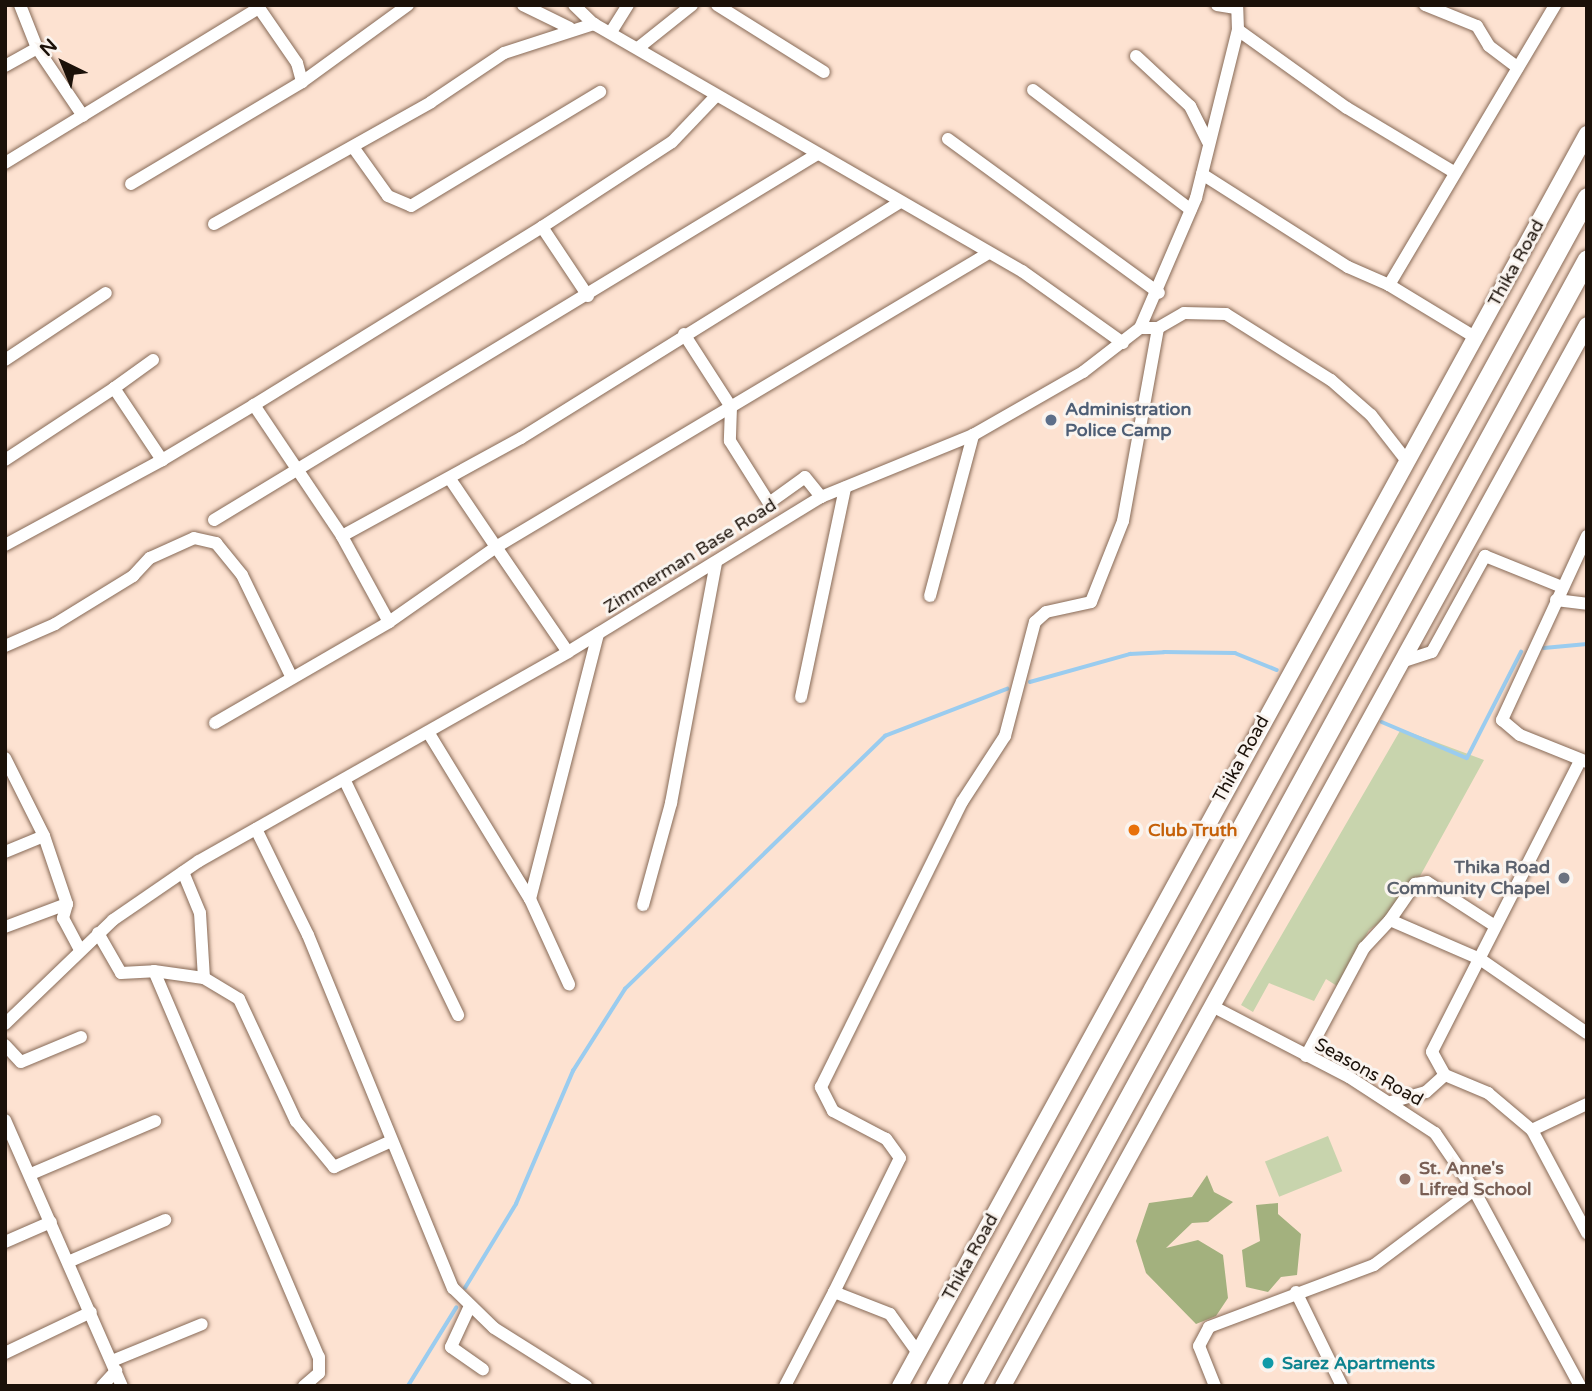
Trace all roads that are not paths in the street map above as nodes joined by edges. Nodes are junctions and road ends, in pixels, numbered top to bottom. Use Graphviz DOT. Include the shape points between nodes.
graph roads {
  1 [pos="20,5"];
  2 [pos="408,5"];
  3 [pos="523,5"];
  4 [pos="573,5"];
  5 [pos="628,5"];
  6 [pos="692,5"];
  7 [pos="717,5"];
  8 [pos="1217,5"];
  9 [pos="1425,5"];
  10 [pos="1555,5"];
  11 [pos="1236,6"];
  12 [pos="261,7"];
  13 [pos="594,24"];
  14 [pos="570,28"];
  15 [pos="1238,30"];
  16 [pos="611,32"];
  17 [pos="37,48"];
  18 [pos="638,48"];
  19 [pos="1136,56"];
  20 [pos="5,66"];
  21 [pos="1518,68"];
  22 [pos="824,72"];
  23 [pos="302,82"];
  24 [pos="1033,90"];
  25 [pos="600,92"];
  26 [pos="716,96"];
  27 [pos="83,116"];
  28 [pos="1587,134"];
  29 [pos="948,139"];
  30 [pos="1208,142"];
  31 [pos="353,147"];
  32 [pos="816,155"];
  33 [pos="5,163"];
  34 [pos="1454,172"];
  35 [pos="1202,174"];
  36 [pos="131,184"];
  37 [pos="1587,197"];
  38 [pos="898,203"];
  39 [pos="1191,209"];
  40 [pos="214,224"];
  41 [pos="542,227"];
  42 [pos="987,254"];
  43 [pos="1587,259"];
  44 [pos="1389,285"];
  45 [pos="106,293"];
  46 [pos="1159,293"];
  47 [pos="587,296"];
  48 [pos="1587,325"];
  49 [pos="1140,328"];
  50 [pos="1157,328"];
  51 [pos="684,334"];
  52 [pos="1475,337"];
  53 [pos="1123,343"];
  54 [pos="5,360"];
  55 [pos="153,360"];
  56 [pos="114,388"];
  57 [pos="254,405"];
  58 [pos="731,407"];
  59 [pos="973,435"];
  60 [pos="5,460"];
  61 [pos="162,460"];
  62 [pos="1407,461"];
  63 [pos="293,466"];
  64 [pos="450,479"];
  65 [pos="845,488"];
  66 [pos="821,497"];
  67 [pos="214,520"];
  68 [pos="342,536"];
  69 [pos="1587,536"];
  70 [pos="5,545"];
  71 [pos="496,547"];
  72 [pos="716,562"];
  73 [pos="1562,587"];
  74 [pos="930,596"];
  75 [pos="1556,600"];
  76 [pos="1587,604"];
  77 [pos="389,622"];
  78 [pos="598,634"];
  79 [pos="5,646"];
  80 [pos="568,652"];
  81 [pos="1404,661"];
  82 [pos="292,678"];
  83 [pos="802,697"];
  84 [pos="215,723"];
  85 [pos="428,732"];
  86 [pos="5,758"];
  87 [pos="1584,761"];
  88 [pos="345,781"];
  89 [pos="256,829"];
  90 [pos="44,836"];
  91 [pos="5,852"];
  92 [pos="183,872"];
  93 [pos="530,900"];
  94 [pos="67,904"];
  95 [pos="643,905"];
  96 [pos="1390,920"];
  97 [pos="1495,926"];
  98 [pos="5,927"];
  99 [pos="98,933"];
  100 [pos="80,950"];
  101 [pos="1480,959"];
  102 [pos="154,971"];
  103 [pos="204,978"];
  104 [pos="569,984"];
  105 [pos="1212,1006"];
  106 [pos="458,1015"];
  107 [pos="5,1024"];
  108 [pos="1587,1033"];
  109 [pos="81,1037"];
  110 [pos="5,1045"];
  111 [pos="1307,1056"];
  112 [pos="1445,1075"];
  113 [pos="1391,1102"];
  114 [pos="1587,1104"];
  115 [pos="5,1120"];
  116 [pos="155,1121"];
  117 [pos="1532,1130"];
  118 [pos="389,1142"];
  119 [pos="31,1174"];
  120 [pos="1474,1190"];
  121 [pos="165,1220"];
  122 [pos="51,1222"];
  123 [pos="1587,1233"];
  124 [pos="5,1242"];
  125 [pos="68,1262"];
  126 [pos="834,1292"];
  127 [pos="1296,1292"];
  128 [pos="469,1308"];
  129 [pos="91,1312"];
  130 [pos="202,1324"];
  131 [pos="5,1353"];
  132 [pos="918,1353"];
  133 [pos="114,1366"];
  134 [pos="483,1369"];
  135 [pos="102,1386"];
  136 [pos="122,1386"];
  137 [pos="304,1386"];
  138 [pos="586,1386"];
  139 [pos="785,1386"];
  140 [pos="900,1386"];
  141 [pos="935,1386"];
  142 [pos="971,1386"];
  143 [pos="1003,1386"];
  144 [pos="1215,1386"];
  145 [pos="1342,1386"];
  146 [pos="1580,1386"];
  1 -- 17 [label="street"];
  2 -- 23 [label="street"];
  3 -- 14 [label="street"];
  4 -- 13 [label="street"];
  5 -- 16 [label="street"];
  6 -- 18 [label="street"];
  7 -- 22 [label="street"];
  8 -- 11 [label="street"];
  9 -- 21 [label="street" via="1477,26 1489,46"];
  10 -- 21 [label="street"];
  11 -- 15 [label="street"];
  12 -- 23 [label="street" via="297,63"];
  12 -- 27 [label="street"];
  13 -- 14 [label="street"];
  13 -- 16 [label="street"];
  14 -- 31 [label="street" via="504,54"];
  15 -- 30 [label="street"];
  15 -- 34 [label="street" via="1347,108"];
  16 -- 18 [label="street"];
  17 -- 20 [label="street"];
  17 -- 27 [label="street"];
  18 -- 26 [label="street"];
  19 -- 30 [label="street" via="1190,106"];
  21 -- 34 [label="street"];
  23 -- 36 [label="street"];
  24 -- 39 [label="street"];
  25 -- 31 [label="street" via="411,206 388,196"];
  26 -- 32 [label="street"];
  26 -- 41 [label="street" via="672,142"];
  27 -- 33 [label="street"];
  28 -- 52 [label="main road, Thika Road"];
  29 -- 46 [label="street"];
  30 -- 35 [label="street"];
  31 -- 40 [label="street"];
  32 -- 38 [label="street"];
  32 -- 47 [label="street"];
  34 -- 44 [label="street"];
  35 -- 39 [label="street"];
  35 -- 44 [label="street" via="1348,267"];
  37 -- 141 [label="highway, Thika Road"];
  38 -- 42 [label="street"];
  38 -- 51 [label="street"];
  39 -- 46 [label="street"];
  41 -- 47 [label="street"];
  41 -- 57 [label="street"];
  42 -- 53 [label="street"];
  42 -- 58 [label="street"];
  43 -- 142 [label="highway"];
  44 -- 52 [label="street"];
  45 -- 54 [label="street"];
  46 -- 49 [label="street"];
  47 -- 63 [label="street"];
  48 -- 81 [label="main road"];
  49 -- 50 [label="street"];
  49 -- 53 [label="street, Zimmerman Base Road"];
  50 -- 62 [label="street" via="1184,313 1226,314 1331,380 1371,415"];
  50 -- 126 [label="street" via="1123,521 1091,602 1046,612 1035,622 1005,736 962,803 821,1087 832,1111 886,1139 900,1158"];
  51 -- 58 [label="street"];
  51 -- 64 [label="street"];
  52 -- 62 [label="main road, Thika Road"];
  53 -- 59 [label="street, Zimmerman Base Road"];
  55 -- 56 [label="street"];
  56 -- 60 [label="street"];
  56 -- 61 [label="street"];
  57 -- 61 [label="street"];
  57 -- 63 [label="street"];
  58 -- 66 [label="street" via="730,442 769,503 805,477"];
  58 -- 71 [label="street"];
  59 -- 65 [label="street, Zimmerman Base Road"];
  59 -- 74 [label="street"];
  61 -- 70 [label="street"];
  62 -- 132 [label="main road, Thika Road"];
  63 -- 67 [label="street"];
  63 -- 68 [label="street"];
  64 -- 68 [label="street"];
  64 -- 71 [label="street"];
  65 -- 66 [label="street, Zimmerman Base Road"];
  65 -- 83 [label="street"];
  66 -- 72 [label="street, Zimmerman Base Road"];
  68 -- 77 [label="street"];
  69 -- 73 [label="street"];
  71 -- 77 [label="street"];
  71 -- 80 [label="street"];
  72 -- 78 [label="street, Zimmerman Base Road"];
  72 -- 95 [label="street" via="671,803"];
  73 -- 75 [label="street"];
  73 -- 81 [label="street" via="1485,556 1432,652"];
  75 -- 76 [label="street"];
  75 -- 87 [label="street" via="1502,720"];
  77 -- 82 [label="street"];
  78 -- 80 [label="street, Zimmerman Base Road"];
  78 -- 93 [label="street"];
  79 -- 82 [label="street" via="55,624 134,576 150,558 194,538 216,543 242,575"];
  80 -- 85 [label="street, Zimmerman Base Road"];
  81 -- 105 [label="main road"];
  82 -- 84 [label="street"];
  85 -- 88 [label="street, Zimmerman Base Road"];
  85 -- 93 [label="street"];
  86 -- 90 [label="street"];
  87 -- 97 [label="street"];
  88 -- 89 [label="street, Zimmerman Base Road"];
  88 -- 106 [label="street"];
  89 -- 92 [label="street, Zimmerman Base Road"];
  89 -- 118 [label="street" via="308,935"];
  90 -- 91 [label="street"];
  90 -- 94 [label="street"];
  92 -- 99 [label="street, Zimmerman Base Road"];
  92 -- 103 [label="street" via="200,913"];
  93 -- 104 [label="street"];
  94 -- 98 [label="street"];
  94 -- 100 [label="street" via="63,918"];
  96 -- 97 [label="street" via="1415,884 1427,883"];
  96 -- 101 [label="street"];
  96 -- 111 [label="street" via="1364,948"];
  97 -- 101 [label="street"];
  99 -- 100 [label="street, Zimmerman Base Road"];
  99 -- 102 [label="street" via="121,973"];
  100 -- 107 [label="street, Zimmerman Base Road"];
  101 -- 108 [label="street"];
  101 -- 112 [label="street" via="1434,1041 1435,1063"];
  102 -- 103 [label="street"];
  102 -- 137 [label="street" via="319,1357 319,1373"];
  103 -- 118 [label="street" via="239,999 296,1121 334,1167"];
  105 -- 111 [label="street, Seasons Road"];
  105 -- 143 [label="main road"];
  109 -- 110 [label="street" via="21,1062"];
  111 -- 113 [label="street, Seasons Road"];
  112 -- 113 [label="street" via="1426,1092"];
  112 -- 117 [label="street" via="1488,1093"];
  113 -- 120 [label="street, Seasons Road" via="1435,1133"];
  114 -- 117 [label="street"];
  115 -- 119 [label="street"];
  116 -- 119 [label="street"];
  117 -- 123 [label="street"];
  118 -- 128 [label="street" via="453,1288"];
  119 -- 122 [label="street"];
  120 -- 127 [label="street" via="1387,1258"];
  120 -- 146 [label="street, Seasons Road"];
  121 -- 125 [label="street"];
  122 -- 124 [label="street"];
  122 -- 125 [label="street"];
  125 -- 129 [label="street"];
  126 -- 132 [label="street" via="890,1314"];
  126 -- 139 [label="street"];
  127 -- 144 [label="street" via="1209,1327 1199,1346"];
  127 -- 145 [label="street"];
  128 -- 134 [label="street" via="451,1347"];
  128 -- 138 [label="street"];
  129 -- 131 [label="street"];
  129 -- 133 [label="street"];
  130 -- 133 [label="street"];
  132 -- 140 [label="main road, Thika Road"];
  133 -- 135 [label="street"];
  133 -- 136 [label="street"];
}
